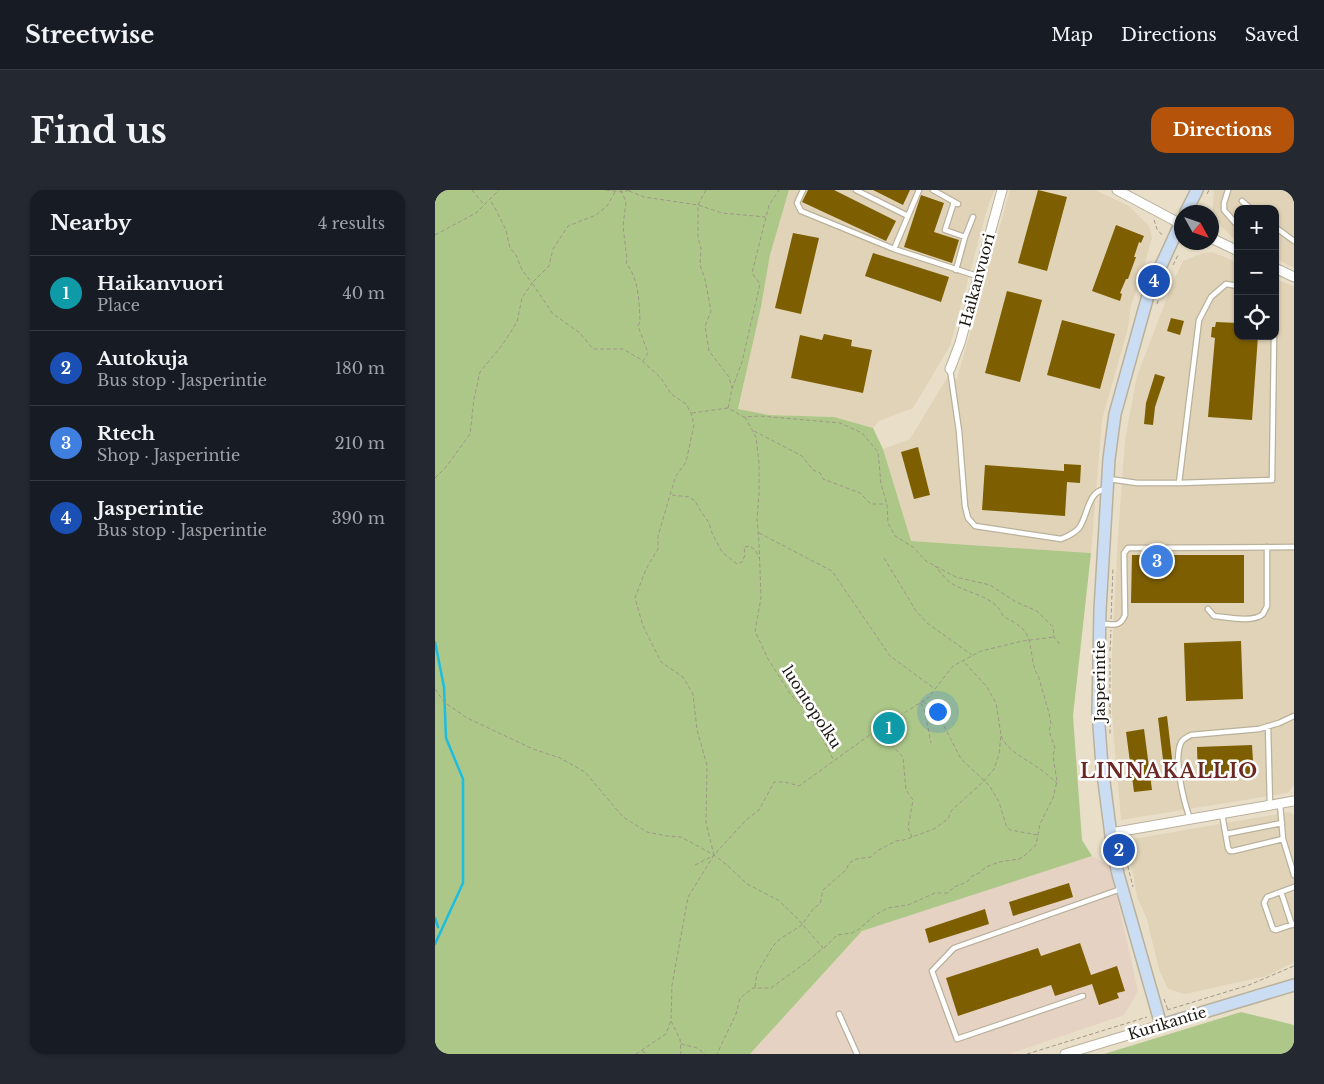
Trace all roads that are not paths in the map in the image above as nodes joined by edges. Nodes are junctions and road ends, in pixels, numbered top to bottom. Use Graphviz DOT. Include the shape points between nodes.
graph roads {
  1 [pos="803,190"];
  2 [pos="856,190"];
  3 [pos="919,190"];
  4 [pos="933,190"];
  5 [pos="1002,190"];
  6 [pos="1117,190"];
  7 [pos="1197,190"];
  8 [pos="1228,190"];
  9 [pos="1242,202"];
  10 [pos="1190,205"];
  11 [pos="1246,205"];
  12 [pos="908,216"];
  13 [pos="973,217"];
  14 [pos="1174,219"];
  15 [pos="1234,221"];
  16 [pos="1279,230"];
  17 [pos="965,237"];
  18 [pos="1174,238"];
  19 [pos="1219,241"];
  20 [pos="1294,241"];
  21 [pos="1234,248"];
  22 [pos="894,249"];
  23 [pos="956,270"];
  24 [pos="1279,270"];
  25 [pos="977,276"];
  26 [pos="1294,276"];
  27 [pos="1234,285"];
  28 [pos="1274,340"];
  29 [pos="950,369"];
  30 [pos="1179,483"];
  31 [pos="1107,484"];
  32 [pos="1267,547"];
  33 [pos="1294,547"];
  34 [pos="1208,609"];
  35 [pos="1105,624"];
  36 [pos="1294,716"];
  37 [pos="1268,726"];
  38 [pos="1294,801"];
  39 [pos="1280,803"];
  40 [pos="1270,805"];
  41 [pos="1222,813"];
  42 [pos="1190,818"];
  43 [pos="1281,823"];
  44 [pos="1111,833"];
  45 [pos="1225,834"];
  46 [pos="1283,839"];
  47 [pos="1294,874"];
  48 [pos="1128,888"];
  49 [pos="1294,888"];
  50 [pos="1281,892"];
  51 [pos="1293,924"];
  52 [pos="1294,977"];
  53 [pos="1294,985"];
  54 [pos="1269,992"];
  55 [pos="1083,996"];
  56 [pos="839,1014"];
  57 [pos="1161,1025"];
  58 [pos="857,1054"];
  59 [pos="1065,1054"];
  1 -- 22 [label="lane" via="797,203 801,211"];
  2 -- 12 [label="lane"];
  3 -- 12 [label="lane"];
  4 -- 17 [label="lane" via="956,203 945,230"];
  5 -- 25 [label="street, Haikanvuori"];
  6 -- 14 [label="street"];
  7 -- 10 [label="main road"];
  8 -- 15 [label="lane" via="1224,210"];
  9 -- 11 [label="lane"];
  12 -- 22 [label="lane"];
  13 -- 17 [label="lane"];
  16 -- 20 [label="lane"];
  17 -- 23 [label="lane"];
  18 -- 31 [label="main road, Jasperintie" via="1149,292 1126,371 1115,414"];
  19 -- 21 [label="street"];
  22 -- 23 [label="lane"];
  23 -- 25 [label="lane"];
  24 -- 26 [label="street"];
  25 -- 29 [label="street, Haikanvuori"];
  27 -- 30 [label="lane" via="1226,284 1211,297 1199,320"];
  28 -- 30 [label="lane" via="1272,480"];
  29 -- 31 [label="lane" via="965,506 968,518 975,526 1061,539 1075,533 1081,526 1092,497"];
  30 -- 31 [label="lane"];
  31 -- 35 [label="main road, Jasperintie"];
  32 -- 33 [label="lane"];
  32 -- 34 [label="lane" via="1267,606 1263,614 1255,618 1232,618 1214,616"];
  32 -- 35 [label="lane" via="1128,548 1124,553 1123,622"];
  35 -- 44 [label="main road, Jasperintie" via="1098,712"];
  36 -- 37 [label="lane"];
  37 -- 40 [label="lane"];
  37 -- 42 [label="lane" via="1191,735 1181,742 1179,766"];
  38 -- 39 [label="street"];
  39 -- 40 [label="street"];
  39 -- 43 [label="lane"];
  40 -- 41 [label="street"];
  41 -- 42 [label="street"];
  41 -- 45 [label="lane"];
  42 -- 44 [label="street"];
  43 -- 45 [label="lane"];
  43 -- 46 [label="lane"];
  44 -- 48 [label="main road, Jasperintie"];
  45 -- 46 [label="lane" via="1228,848 1233,851"];
  46 -- 47 [label="lane"];
  48 -- 55 [label="lane" via="954,948 932,971 957,1039"];
  48 -- 57 [label="main road, Jasperintie"];
  49 -- 50 [label="lane"];
  50 -- 51 [label="lane"];
  50 -- 51 [label="lane" via="1265,899 1272,927 1277,930"];
  52 -- 54 [label="main road, Kurikantie"];
  53 -- 54 [label="main road, Kurikantie"];
  54 -- 57 [label="main road, Kurikantie"];
  56 -- 58 [label="lane"];
  57 -- 59 [label="street, Kurikantie"];
}
